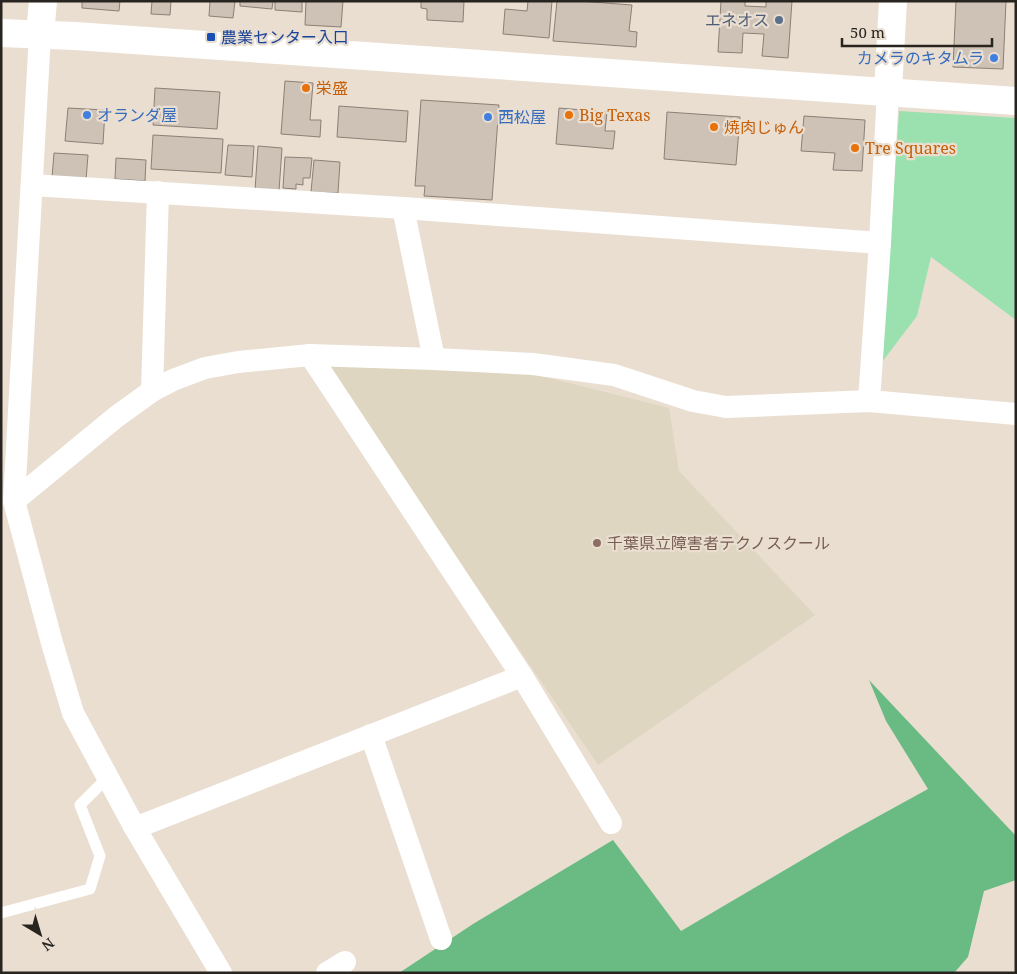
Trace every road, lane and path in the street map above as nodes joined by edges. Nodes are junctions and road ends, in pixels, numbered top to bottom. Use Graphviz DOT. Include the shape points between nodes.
graph roads {
  1 [pos="43,1"];
  2 [pos="893,1"];
  3 [pos="1,33"];
  4 [pos="40,34"];
  5 [pos="888,91"];
  6 [pos="1016,101"];
  7 [pos="32,186"];
  8 [pos="158,192"];
  9 [pos="403,208"];
  10 [pos="880,243"];
  11 [pos="310,355"];
  12 [pos="434,359"];
  13 [pos="152,391"];
  14 [pos="869,401"];
  15 [pos="1016,414"];
  16 [pos="14,501"];
  17 [pos="522,676"];
  18 [pos="371,735"];
  19 [pos="107,778"];
  20 [pos="611,823"];
  21 [pos="135,828"];
  22 [pos="1,913"];
  23 [pos="441,939"];
  24 [pos="221,973"];
  1 -- 4 [label="street"];
  2 -- 5 [label="street"];
  3 -- 4 [label="street"];
  4 -- 5 [label="street"];
  4 -- 7 [label="street"];
  5 -- 6 [label="street"];
  5 -- 10 [label="street"];
  7 -- 8 [label="street"];
  7 -- 16 [label="street"];
  8 -- 9 [label="street"];
  8 -- 13 [label="street"];
  9 -- 10 [label="street"];
  9 -- 12 [label="street"];
  10 -- 14 [label="street"];
  11 -- 12 [label="street"];
  11 -- 13 [label="street" via="205,368"];
  11 -- 17 [label="street"];
  12 -- 14 [label="street" via="533,364 614,375 693,401 726,407"];
  13 -- 16 [label="street"];
  14 -- 15 [label="street"];
  16 -- 19 [label="street" via="74,713"];
  17 -- 18 [label="street"];
  17 -- 20 [label="street"];
  18 -- 21 [label="street"];
  18 -- 23 [label="street"];
  19 -- 21 [label="street"];
  19 -- 22 [label="lane" via="80,805 100,856 90,889"];
  21 -- 24 [label="street"];
}
